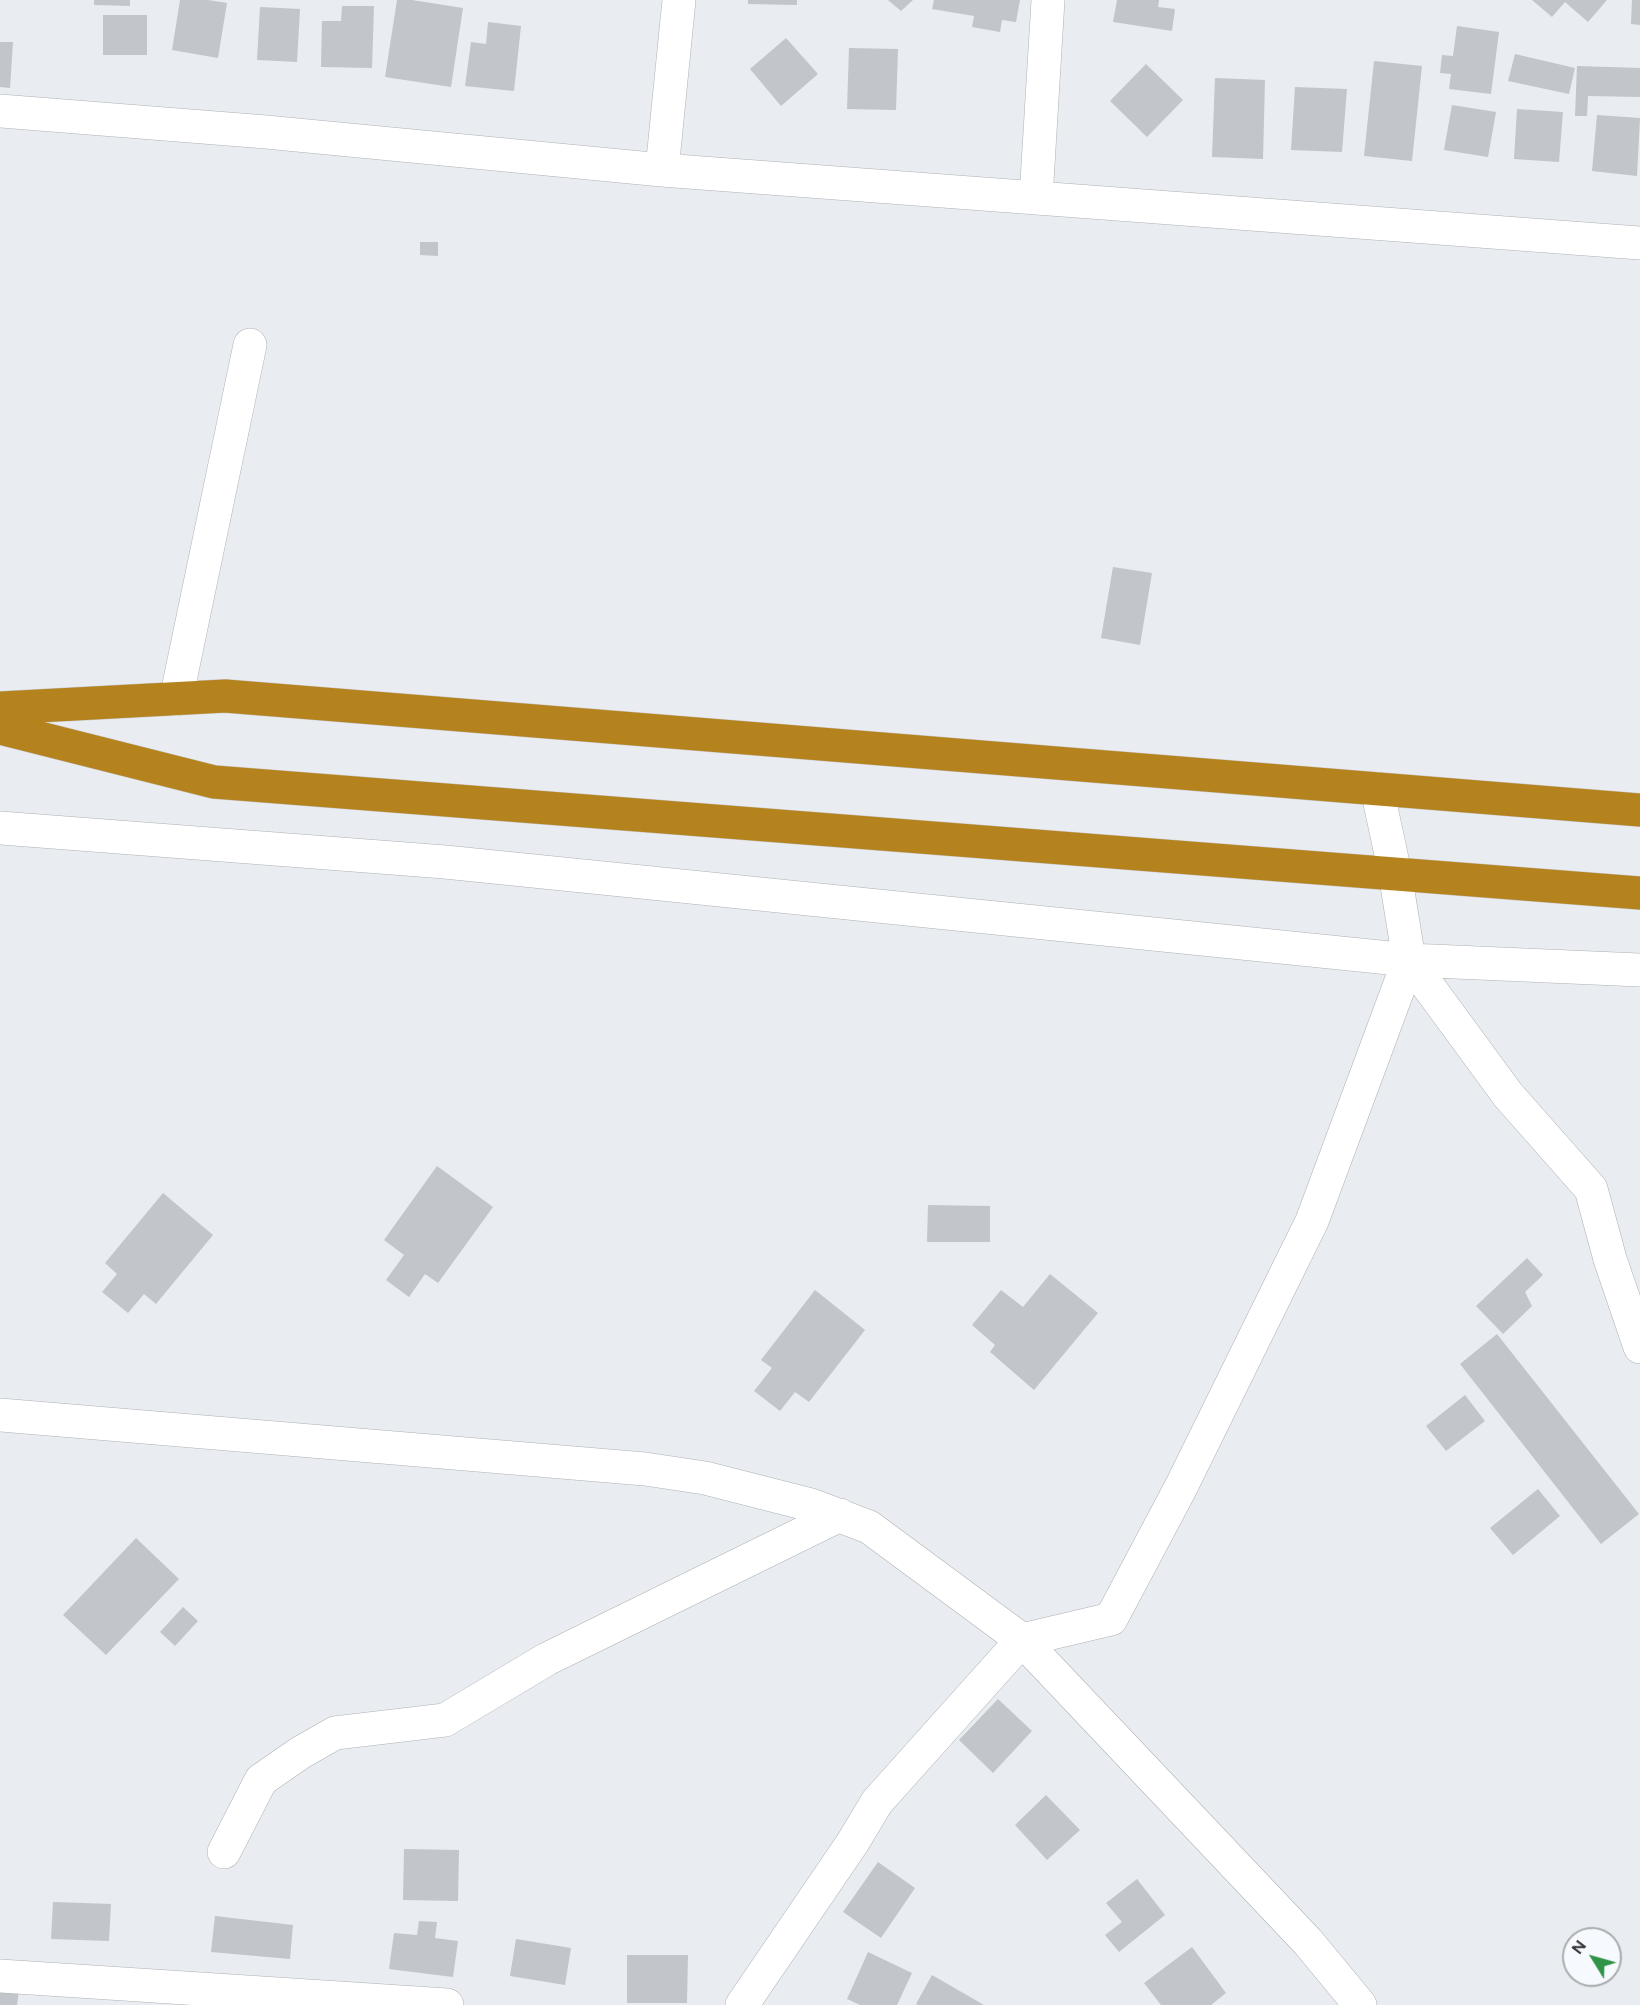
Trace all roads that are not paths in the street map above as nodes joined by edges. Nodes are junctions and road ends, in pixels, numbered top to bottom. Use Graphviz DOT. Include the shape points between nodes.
graph roads {
  1 [pos="679,0"];
  2 [pos="1048,0"];
  3 [pos="0,111"];
  4 [pos="662,170"];
  5 [pos="1036,198"];
  6 [pos="1640,243"];
  7 [pos="250,345"];
  8 [pos="176,699"];
  9 [pos="0,708"];
  10 [pos="0,728"];
  11 [pos="1377,789"];
  12 [pos="1640,810"];
  13 [pos="0,828"];
  14 [pos="1395,873"];
  15 [pos="1640,893"];
  16 [pos="1409,960"];
  17 [pos="1640,970"];
  18 [pos="1640,1347"];
  19 [pos="0,1415"];
  20 [pos="840,1515"];
  21 [pos="1022,1640"];
  22 [pos="225,1851"];
  23 [pos="0,1976"];
  24 [pos="447,2005"];
  25 [pos="742,2005"];
  26 [pos="1360,2005"];
  1 -- 4 [label="street"];
  2 -- 5 [label="street"];
  3 -- 4 [label="street"];
  4 -- 5 [label="street"];
  5 -- 6 [label="street"];
  7 -- 8 [label="street"];
  8 -- 9 [label="highway"];
  8 -- 11 [label="highway" via="225,696"];
  10 -- 14 [label="highway" via="214,782"];
  11 -- 12 [label="highway"];
  11 -- 14 [label="street"];
  13 -- 16 [label="street" via="445,862"];
  14 -- 15 [label="highway"];
  14 -- 16 [label="street"];
  16 -- 17 [label="street"];
  16 -- 18 [label="street" via="1508,1095 1591,1189"];
  16 -- 21 [label="street" via="1312,1221 1111,1619"];
  19 -- 20 [label="street" via="645,1469 705,1478"];
  20 -- 21 [label="street" via="869,1527"];
  20 -- 22 [label="street" via="548,1659 445,1720 335,1733 261,1780"];
  21 -- 25 [label="street" via="877,1802"];
  21 -- 26 [label="street" via="1308,1942"];
  23 -- 24 [label="street"];
}
